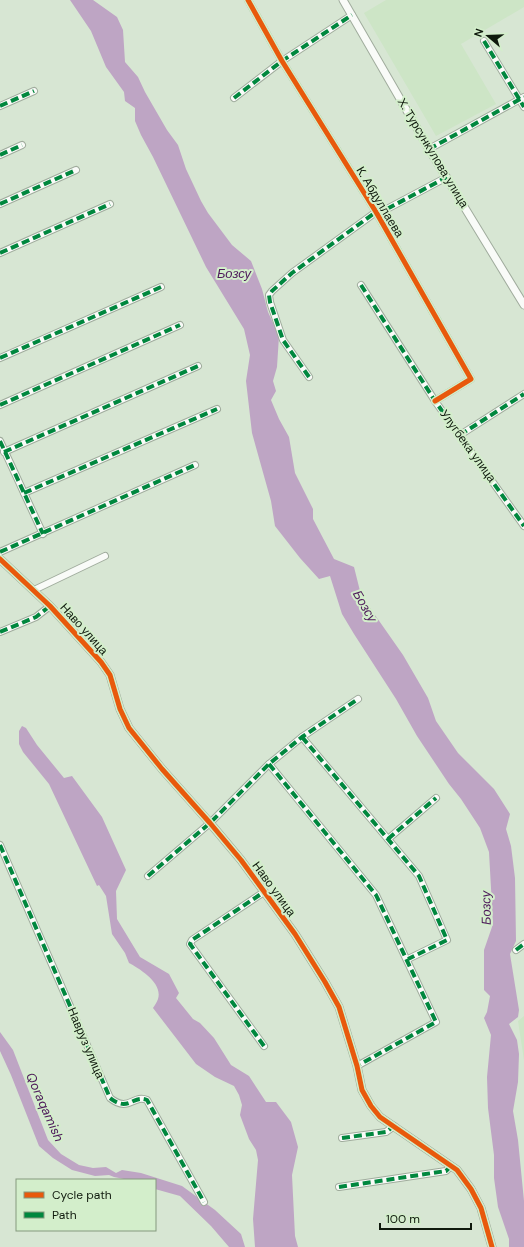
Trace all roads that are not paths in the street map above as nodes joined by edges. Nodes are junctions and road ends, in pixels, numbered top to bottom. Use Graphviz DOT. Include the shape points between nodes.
graph roads {
  1 [pos="248,0"];
  2 [pos="343,0"];
  3 [pos="352,15"];
  4 [pos="484,41"];
  5 [pos="282,61"];
  6 [pos="34,91"];
  7 [pos="234,98"];
  8 [pos="522,98"];
  9 [pos="0,106"];
  10 [pos="524,107"];
  11 [pos="22,145"];
  12 [pos="429,149"];
  13 [pos="0,155"];
  14 [pos="76,170"];
  15 [pos="447,177"];
  16 [pos="0,204"];
  17 [pos="110,204"];
  18 [pos="376,212"];
  19 [pos="0,253"];
  20 [pos="361,285"];
  21 [pos="161,287"];
  22 [pos="524,305"];
  23 [pos="180,325"];
  24 [pos="0,358"];
  25 [pos="198,366"];
  26 [pos="309,377"];
  27 [pos="524,394"];
  28 [pos="435,401"];
  29 [pos="0,405"];
  30 [pos="217,409"];
  31 [pos="460,435"];
  32 [pos="0,441"];
  33 [pos="4,452"];
  34 [pos="196,465"];
  35 [pos="24,493"];
  36 [pos="524,526"];
  37 [pos="43,534"];
  38 [pos="0,552"];
  39 [pos="105,556"];
  40 [pos="0,559"];
  41 [pos="34,590"];
  42 [pos="50,606"];
  43 [pos="0,632"];
  44 [pos="358,699"];
  45 [pos="302,737"];
  46 [pos="269,764"];
  47 [pos="436,798"];
  48 [pos="210,823"];
  49 [pos="388,839"];
  50 [pos="0,845"];
  51 [pos="148,876"];
  52 [pos="264,892"];
  53 [pos="524,944"];
  54 [pos="516,950"];
  55 [pos="408,959"];
  56 [pos="264,1046"];
  57 [pos="357,1066"];
  58 [pos="394,1126"];
  59 [pos="342,1138"];
  60 [pos="451,1166"];
  61 [pos="339,1187"];
  62 [pos="204,1202"];
  63 [pos="492,1247"];
  1 -- 5 [label="street, К. Абдуллаева"];
  2 -- 3 [label="street, Х. Турсункулова улица"];
  3 -- 5 [label="street"];
  3 -- 12 [label="street, Х. Турсункулова улица"];
  4 -- 8 [label="street"];
  5 -- 7 [label="street"];
  5 -- 18 [label="street, К. Абдуллаева"];
  6 -- 9 [label="street"];
  8 -- 10 [label="street"];
  8 -- 12 [label="street"];
  11 -- 13 [label="street"];
  12 -- 15 [label="street, Х. Турсункулова улица"];
  14 -- 16 [label="street"];
  15 -- 18 [label="street" via="385,210"];
  15 -- 22 [label="street, Х. Турсункулова улица"];
  17 -- 19 [label="street"];
  18 -- 26 [label="street" via="292,273 269,296 283,340"];
  18 -- 28 [label="street, К. Абдуллаева" via="471,379"];
  20 -- 28 [label="street, Улугбека улица"];
  21 -- 24 [label="street"];
  23 -- 29 [label="street"];
  25 -- 33 [label="street"];
  27 -- 31 [label="street"];
  28 -- 31 [label="street, Улугбека улица"];
  30 -- 35 [label="street"];
  31 -- 36 [label="street, Улугбека улица"];
  32 -- 33 [label="street"];
  33 -- 35 [label="street"];
  34 -- 37 [label="street"];
  35 -- 37 [label="street"];
  37 -- 38 [label="street"];
  39 -- 41 [label="street"];
  40 -- 41 [label="street, Наво улица"];
  41 -- 42 [label="street, Наво улица"];
  42 -- 43 [label="street" via="36,617"];
  42 -- 48 [label="street, Наво улица" via="110,675 120,709 129,728"];
  44 -- 45 [label="street"];
  45 -- 46 [label="street"];
  45 -- 49 [label="street"];
  46 -- 48 [label="street"];
  46 -- 55 [label="street" via="376,895"];
  47 -- 49 [label="street"];
  48 -- 51 [label="street"];
  48 -- 52 [label="street, Наво улица"];
  49 -- 55 [label="street" via="419,876 447,940"];
  50 -- 62 [label="street, Навруз улица" via="110,1098 123,1105 147,1100"];
  52 -- 56 [label="street" via="190,942"];
  52 -- 57 [label="street, Наво улица" via="325,982 345,1024"];
  53 -- 54 [label="street"];
  55 -- 57 [label="street" via="436,1022"];
  57 -- 58 [label="street, Наво улица" via="362,1090 371,1106 380,1117"];
  58 -- 59 [label="street" via="386,1132"];
  58 -- 60 [label="street, Наво улица"];
  60 -- 61 [label="street" via="446,1171"];
  60 -- 63 [label="street, Наво улица" via="471,1188 481,1208"];
}
